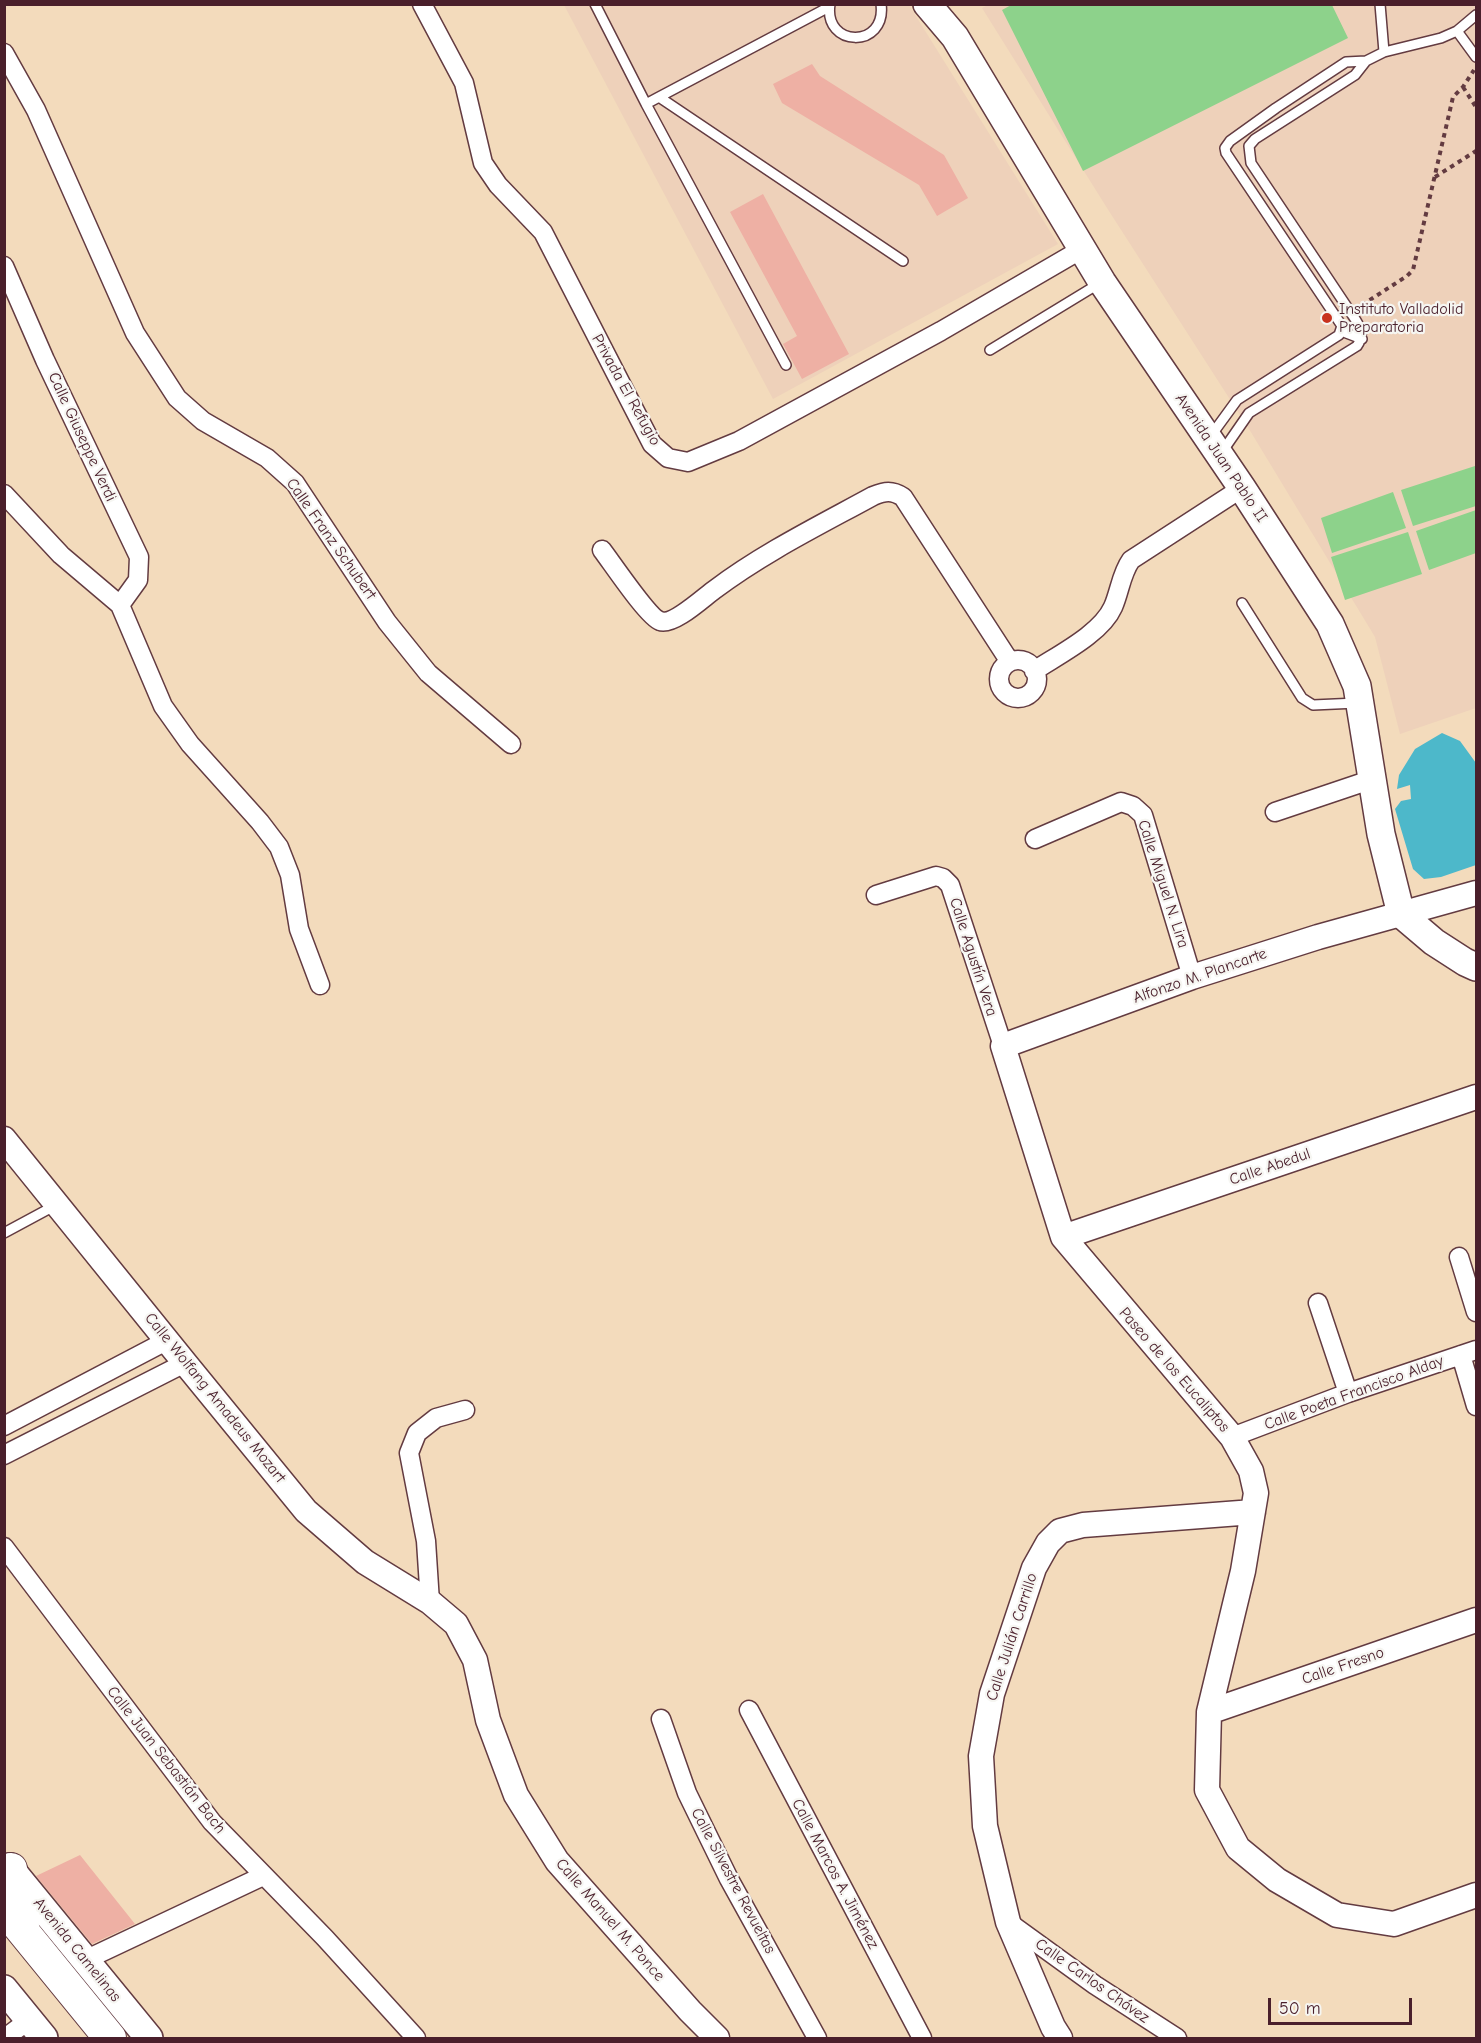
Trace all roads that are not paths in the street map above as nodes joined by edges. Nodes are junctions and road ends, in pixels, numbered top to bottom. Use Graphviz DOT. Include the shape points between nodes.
graph roads {
  1 [pos="422,4"];
  2 [pos="595,4"];
  3 [pos="881,4"];
  4 [pos="927,4"];
  5 [pos="951,4"];
  6 [pos="1380,4"];
  7 [pos="829,5"];
  8 [pos="1476,15"];
  9 [pos="1457,31"];
  10 [pos="955,37"];
  11 [pos="1384,52"];
  12 [pos="4,53"];
  13 [pos="1476,57"];
  14 [pos="1366,61"];
  15 [pos="659,97"];
  16 [pos="646,104"];
  17 [pos="1082,249"];
  18 [pos="903,261"];
  19 [pos="4,266"];
  20 [pos="1102,282"];
  21 [pos="1341,331"];
  22 [pos="1362,339"];
  23 [pos="990,351"];
  24 [pos="786,365"];
  25 [pos="1214,447"];
  26 [pos="1242,488"];
  27 [pos="4,494"];
  28 [pos="602,550"];
  29 [pos="1242,603"];
  30 [pos="120,605"];
  31 [pos="1010,662"];
  32 [pos="1034,671"];
  33 [pos="1360,703"];
  34 [pos="511,744"];
  35 [pos="1373,779"];
  36 [pos="1275,812"];
  37 [pos="1035,839"];
  38 [pos="1476,892"];
  39 [pos="876,895"];
  40 [pos="1401,914"];
  41 [pos="1476,967"];
  42 [pos="1192,977"];
  43 [pos="320,985"];
  44 [pos="1002,1046"];
  45 [pos="1476,1097"];
  46 [pos="4,1138"];
  47 [pos="58,1204"];
  48 [pos="4,1233"];
  49 [pos="1063,1237"];
  50 [pos="1459,1257"];
  51 [pos="1318,1303"];
  52 [pos="1476,1312"];
  53 [pos="168,1340"];
  54 [pos="1468,1352"];
  55 [pos="185,1363"];
  56 [pos="1348,1393"];
  57 [pos="1476,1406"];
  58 [pos="465,1410"];
  59 [pos="4,1426"];
  60 [pos="1232,1437"];
  61 [pos="4,1455"];
  62 [pos="1253,1512"];
  63 [pos="4,1547"];
  64 [pos="430,1602"];
  65 [pos="1476,1620"];
  66 [pos="456,1624"];
  67 [pos="748,1710"];
  68 [pos="1209,1712"];
  69 [pos="661,1719"];
  70 [pos="8,1865"];
  71 [pos="263,1876"];
  72 [pos="1476,1895"];
  73 [pos="4,1908"];
  74 [pos="1008,1922"];
  75 [pos="14,1933"];
  76 [pos="85,1960"];
  77 [pos="4,1989"];
  78 [pos="690,2011"];
  79 [pos="37,2029"];
  80 [pos="6,2038"];
  81 [pos="89,2038"];
  82 [pos="110,2038"];
  83 [pos="148,2038"];
  84 [pos="416,2038"];
  85 [pos="700,2038"];
  86 [pos="717,2038"];
  87 [pos="818,2038"];
  88 [pos="922,2038"];
  89 [pos="1060,2038"];
  90 [pos="1177,2038"];
  1 -- 17 [label="street, Privada El Refugio" via="464,83 483,163 498,185 543,232 652,444 668,458 688,462 739,441"];
  2 -- 16 [label="lane"];
  3 -- 7 [label="lane" via="876,28 852,38 837,31 831,23"];
  4 -- 10 [label="main road, Avenida Juan Pablo II"];
  5 -- 10 [label="main road, Avenida Juan Pablo II"];
  6 -- 11 [label="lane"];
  7 -- 15 [label="lane"];
  8 -- 9 [label="lane"];
  9 -- 11 [label="lane"];
  9 -- 13 [label="lane"];
  10 -- 17 [label="main road, Avenida Juan Pablo II"];
  11 -- 14 [label="lane"];
  12 -- 34 [label="street, Calle Franz Schubert" via="36,110 135,333 177,399 203,421 267,458 295,483 387,622 428,673"];
  14 -- 21 [label="lane" via="1346,62 1276,108 1225,148 1342,326"];
  14 -- 22 [label="lane" via="1355,75 1249,146 1251,163 1351,313 1362,331"];
  15 -- 16 [label="lane"];
  15 -- 18 [label="lane"];
  16 -- 24 [label="lane"];
  17 -- 20 [label="main road, Avenida Juan Pablo II"];
  19 -- 30 [label="street, Calle Giuseppe Verdi" via="139,557 138,580"];
  20 -- 23 [label="lane"];
  20 -- 25 [label="main road, Avenida Juan Pablo II"];
  21 -- 22 [label="lane"];
  21 -- 25 [label="lane" via="1237,400"];
  22 -- 25 [label="lane" via="1357,346 1249,413"];
  25 -- 26 [label="main road, Avenida Juan Pablo II"];
  26 -- 32 [label="street" via="1131,560 1112,608 1099,627"];
  26 -- 33 [label="main road, Avenida Juan Pablo II" via="1330,624 1357,686"];
  27 -- 30 [label="street" via="61,555"];
  28 -- 31 [label="street" via="647,609 658,621 668,622 785,545 873,496 895,492 903,497"];
  29 -- 33 [label="lane" via="1302,698 1313,705"];
  30 -- 43 [label="street" via="163,706 190,744 279,847 290,875 299,929"];
  31 -- 32 [label="street" via="1022,661"];
  31 -- 32 [label="street" via="1001,671 999,682 1010,697 1021,698 1032,692 1037,680"];
  33 -- 35 [label="main road, Avenida Juan Pablo II"];
  35 -- 36 [label="street"];
  35 -- 40 [label="main road, Avenida Juan Pablo II" via="1383,844"];
  37 -- 42 [label="street, Calle Miguel N. Lira" via="1120,802 1133,806 1143,815"];
  38 -- 40 [label="street, Alfonzo M. Plancarte"];
  39 -- 44 [label="street, Calle Agustín Vera" via="936,876 950,885"];
  40 -- 41 [label="main road" via="1434,942"];
  40 -- 42 [label="street, Alfonzo M. Plancarte"];
  42 -- 44 [label="street, Alfonzo M. Plancarte"];
  44 -- 49 [label="street, Paseo de los Eucaliptos"];
  45 -- 49 [label="street, Calle Abedul"];
  46 -- 47 [label="street, Calle Wolfang Amadeus Mozart"];
  47 -- 48 [label="lane"];
  47 -- 53 [label="street, Calle Wolfang Amadeus Mozart"];
  49 -- 60 [label="street, Paseo de los Eucaliptos"];
  50 -- 52 [label="street"];
  51 -- 56 [label="street"];
  53 -- 55 [label="street, Calle Wolfang Amadeus Mozart"];
  53 -- 59 [label="street"];
  54 -- 56 [label="street, Calle Poeta Francisco Alday"];
  54 -- 57 [label="street"];
  55 -- 61 [label="street"];
  55 -- 64 [label="street, Calle Wolfang Amadeus Mozart" via="306,1511 365,1562"];
  56 -- 60 [label="street, Calle Poeta Francisco Alday"];
  58 -- 64 [label="street" via="436,1418 417,1433 409,1453 426,1541"];
  60 -- 62 [label="street, Paseo de los Eucaliptos" via="1251,1471 1256,1493"];
  62 -- 68 [label="street, Paseo de los Eucaliptos"];
  62 -- 74 [label="street, Calle Julián Carrillo" via="1083,1525 1060,1531 1048,1543 1034,1568 992,1694 981,1756 986,1826"];
  63 -- 71 [label="street, Calle Juan Sebastián Bach" via="212,1822"];
  64 -- 66 [label="street, Calle Wolfang Amadeus Mozart"];
  65 -- 68 [label="street, Calle Fresno"];
  66 -- 78 [label="street, Calle Manuel M. Ponce" via="475,1660 488,1720 516,1795 557,1861"];
  67 -- 88 [label="street, Calle Marcos A. Jiménez"];
  68 -- 72 [label="street, Paseo de los Eucaliptos" via="1208,1790 1238,1848 1277,1880 1337,1915 1394,1924"];
  69 -- 87 [label="street, Calle Silvestre Revueltas" via="687,1793 729,1879"];
  70 -- 75 [label="highway"];
  70 -- 76 [label="main road, Avenida Camelinas"];
  71 -- 76 [label="street"];
  71 -- 84 [label="street, Calle Juan Sebastián Bach"];
  73 -- 75 [label="highway, Avenida Camelinas"];
  74 -- 89 [label="street, Calle Julián Carrillo"];
  74 -- 90 [label="street, Calle Carlos Chávez"];
  75 -- 81 [label="highway, Avenida Camelinas"];
  75 -- 82 [label="highway, Avenida Camelinas"];
  76 -- 83 [label="main road, Avenida Camelinas"];
  77 -- 79 [label="main road"];
  78 -- 85 [label="street"];
  78 -- 86 [label="street, Calle Manuel M. Ponce"];
  79 -- 80 [label="street"];
}
